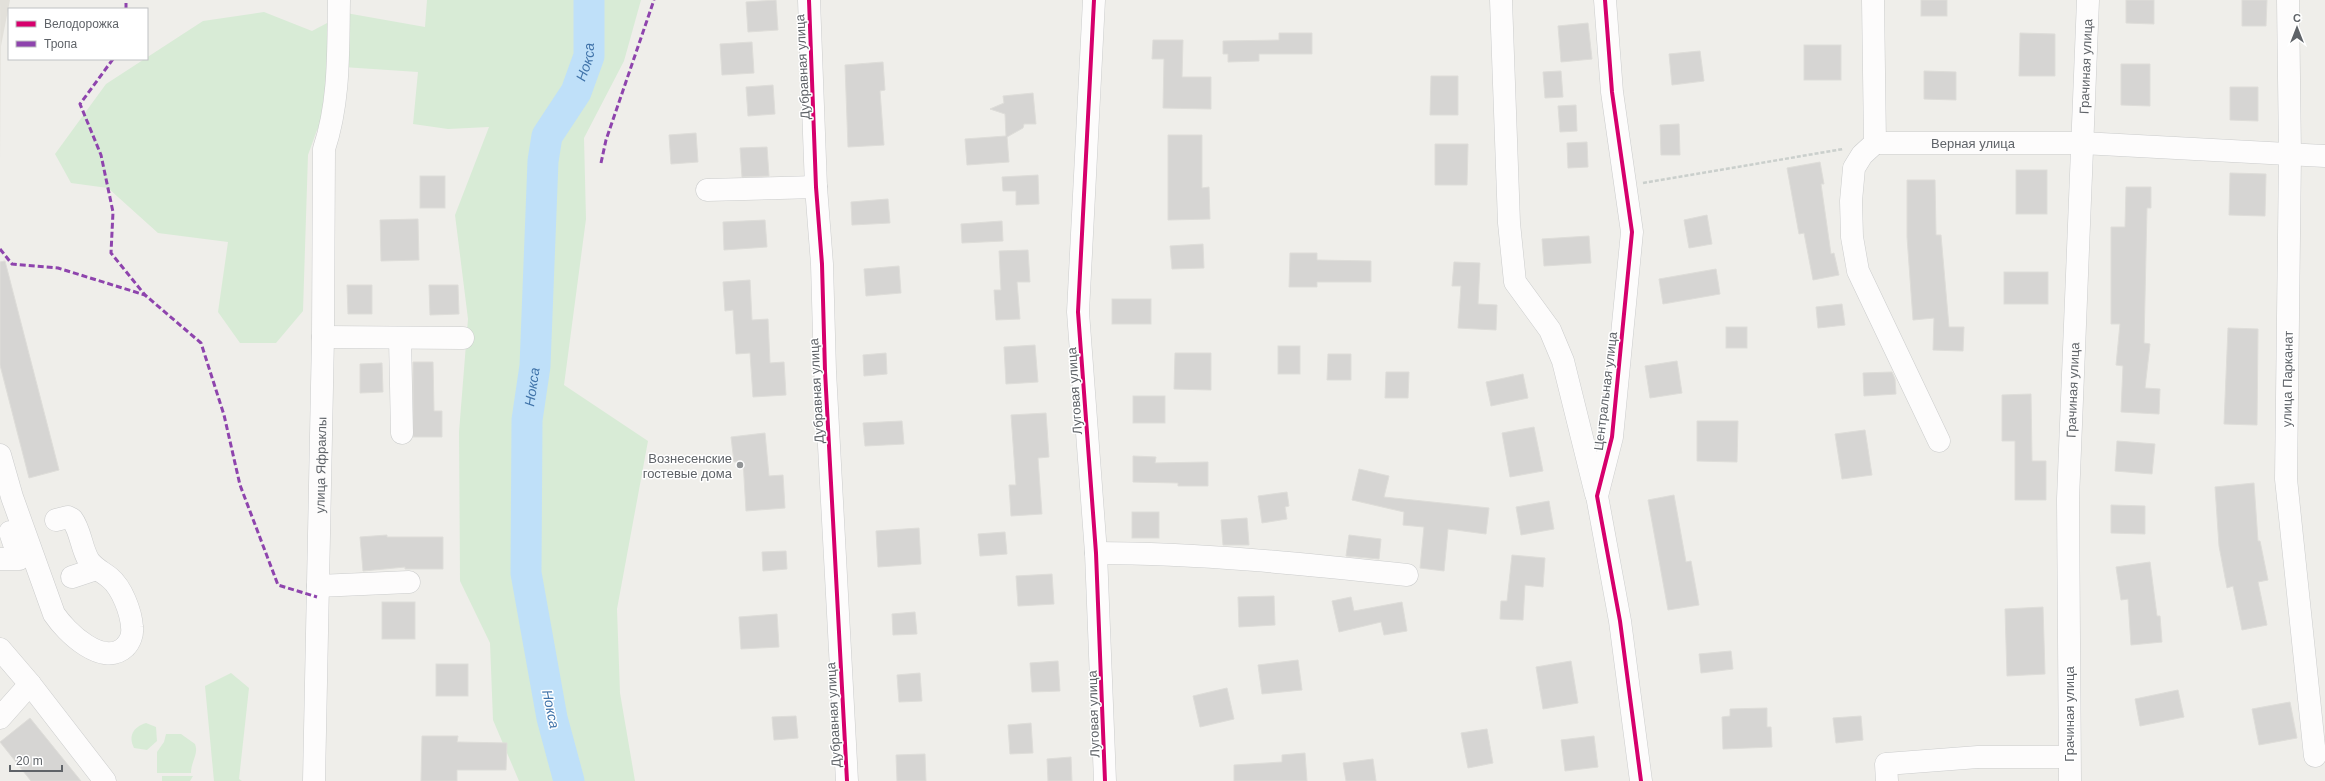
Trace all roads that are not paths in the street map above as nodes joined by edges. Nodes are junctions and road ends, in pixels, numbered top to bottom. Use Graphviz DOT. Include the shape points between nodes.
graph roads {
  1 [pos="339,0"];
  2 [pos="808,0"];
  3 [pos="1094,0"];
  4 [pos="1501,0"];
  5 [pos="1605,0"];
  6 [pos="1873,0"];
  7 [pos="2088,0"];
  8 [pos="2288,0"];
  9 [pos="1875,143"];
  10 [pos="2082,143"];
  11 [pos="2290,155"];
  12 [pos="2325,156"];
  13 [pos="816,187"];
  14 [pos="707,190"];
  15 [pos="322,337"];
  16 [pos="400,338"];
  17 [pos="463,338"];
  18 [pos="402,433"];
  19 [pos="1939,441"];
  20 [pos="0,455"];
  21 [pos="1597,496"];
  22 [pos="0,498"];
  23 [pos="56,520"];
  24 [pos="1096,553"];
  25 [pos="0,559"];
  26 [pos="96,569"];
  27 [pos="1407,575"];
  28 [pos="72,577"];
  29 [pos="409,582"];
  30 [pos="318,586"];
  31 [pos="0,649"];
  32 [pos="30,684"];
  33 [pos="0,718"];
  34 [pos="2069,756"];
  35 [pos="2315,756"];
  36 [pos="105,781"];
  37 [pos="314,781"];
  38 [pos="847,781"];
  39 [pos="1105,781"];
  40 [pos="1641,781"];
  41 [pos="1887,781"];
  42 [pos="2070,781"];
  1 -- 15 [label="street, улица Яфраклы" via="336,104 324,149"];
  2 -- 13 [label="street, Дубравная улица"];
  3 -- 24 [label="street, Луговая улица" via="1078,312"];
  4 -- 21 [label="street" via="1509,224 1516,282 1550,330 1562,361"];
  5 -- 21 [label="street, Центральная улица" via="1612,92 1632,232 1612,437"];
  6 -- 9 [label="street"];
  7 -- 10 [label="street, Грачиная улица"];
  8 -- 11 [label="street, улица Парканат"];
  9 -- 10 [label="street, Верная улица"];
  9 -- 19 [label="street" via="1862,155 1854,168 1851,201 1852,237 1858,271"];
  10 -- 11 [label="street, Верная улица"];
  10 -- 34 [label="street, Грачиная улица" via="2068,499"];
  11 -- 12 [label="street, Верная улица"];
  11 -- 35 [label="street, улица Парканат" via="2286,479"];
  13 -- 14 [label="street"];
  13 -- 38 [label="street, Дубравная улица"];
  15 -- 16 [label="street"];
  15 -- 30 [label="street, улица Яфраклы"];
  16 -- 17 [label="street"];
  16 -- 18 [label="street"];
  20 -- 26 [label="street" via="12,497 54,614 64,628 94,650 109,654 124,648 131,636 132,628 119,588"];
  21 -- 40 [label="street, Центральная улица" via="1620,621"];
  22 -- 25 [label="street" via="19,559"];
  23 -- 26 [label="street" via="68,517 72,519 86,555"];
  24 -- 27 [label="street" via="1158,553"];
  24 -- 39 [label="street, Луговая улица"];
  26 -- 28 [label="street"];
  29 -- 30 [label="street"];
  30 -- 37 [label="street, улица Яфраклы"];
  31 -- 32 [label="street"];
  32 -- 33 [label="street"];
  32 -- 36 [label="street"];
  34 -- 41 [label="street" via="1978,756 1886,764"];
  34 -- 42 [label="street, Грачиная улица"];
}
